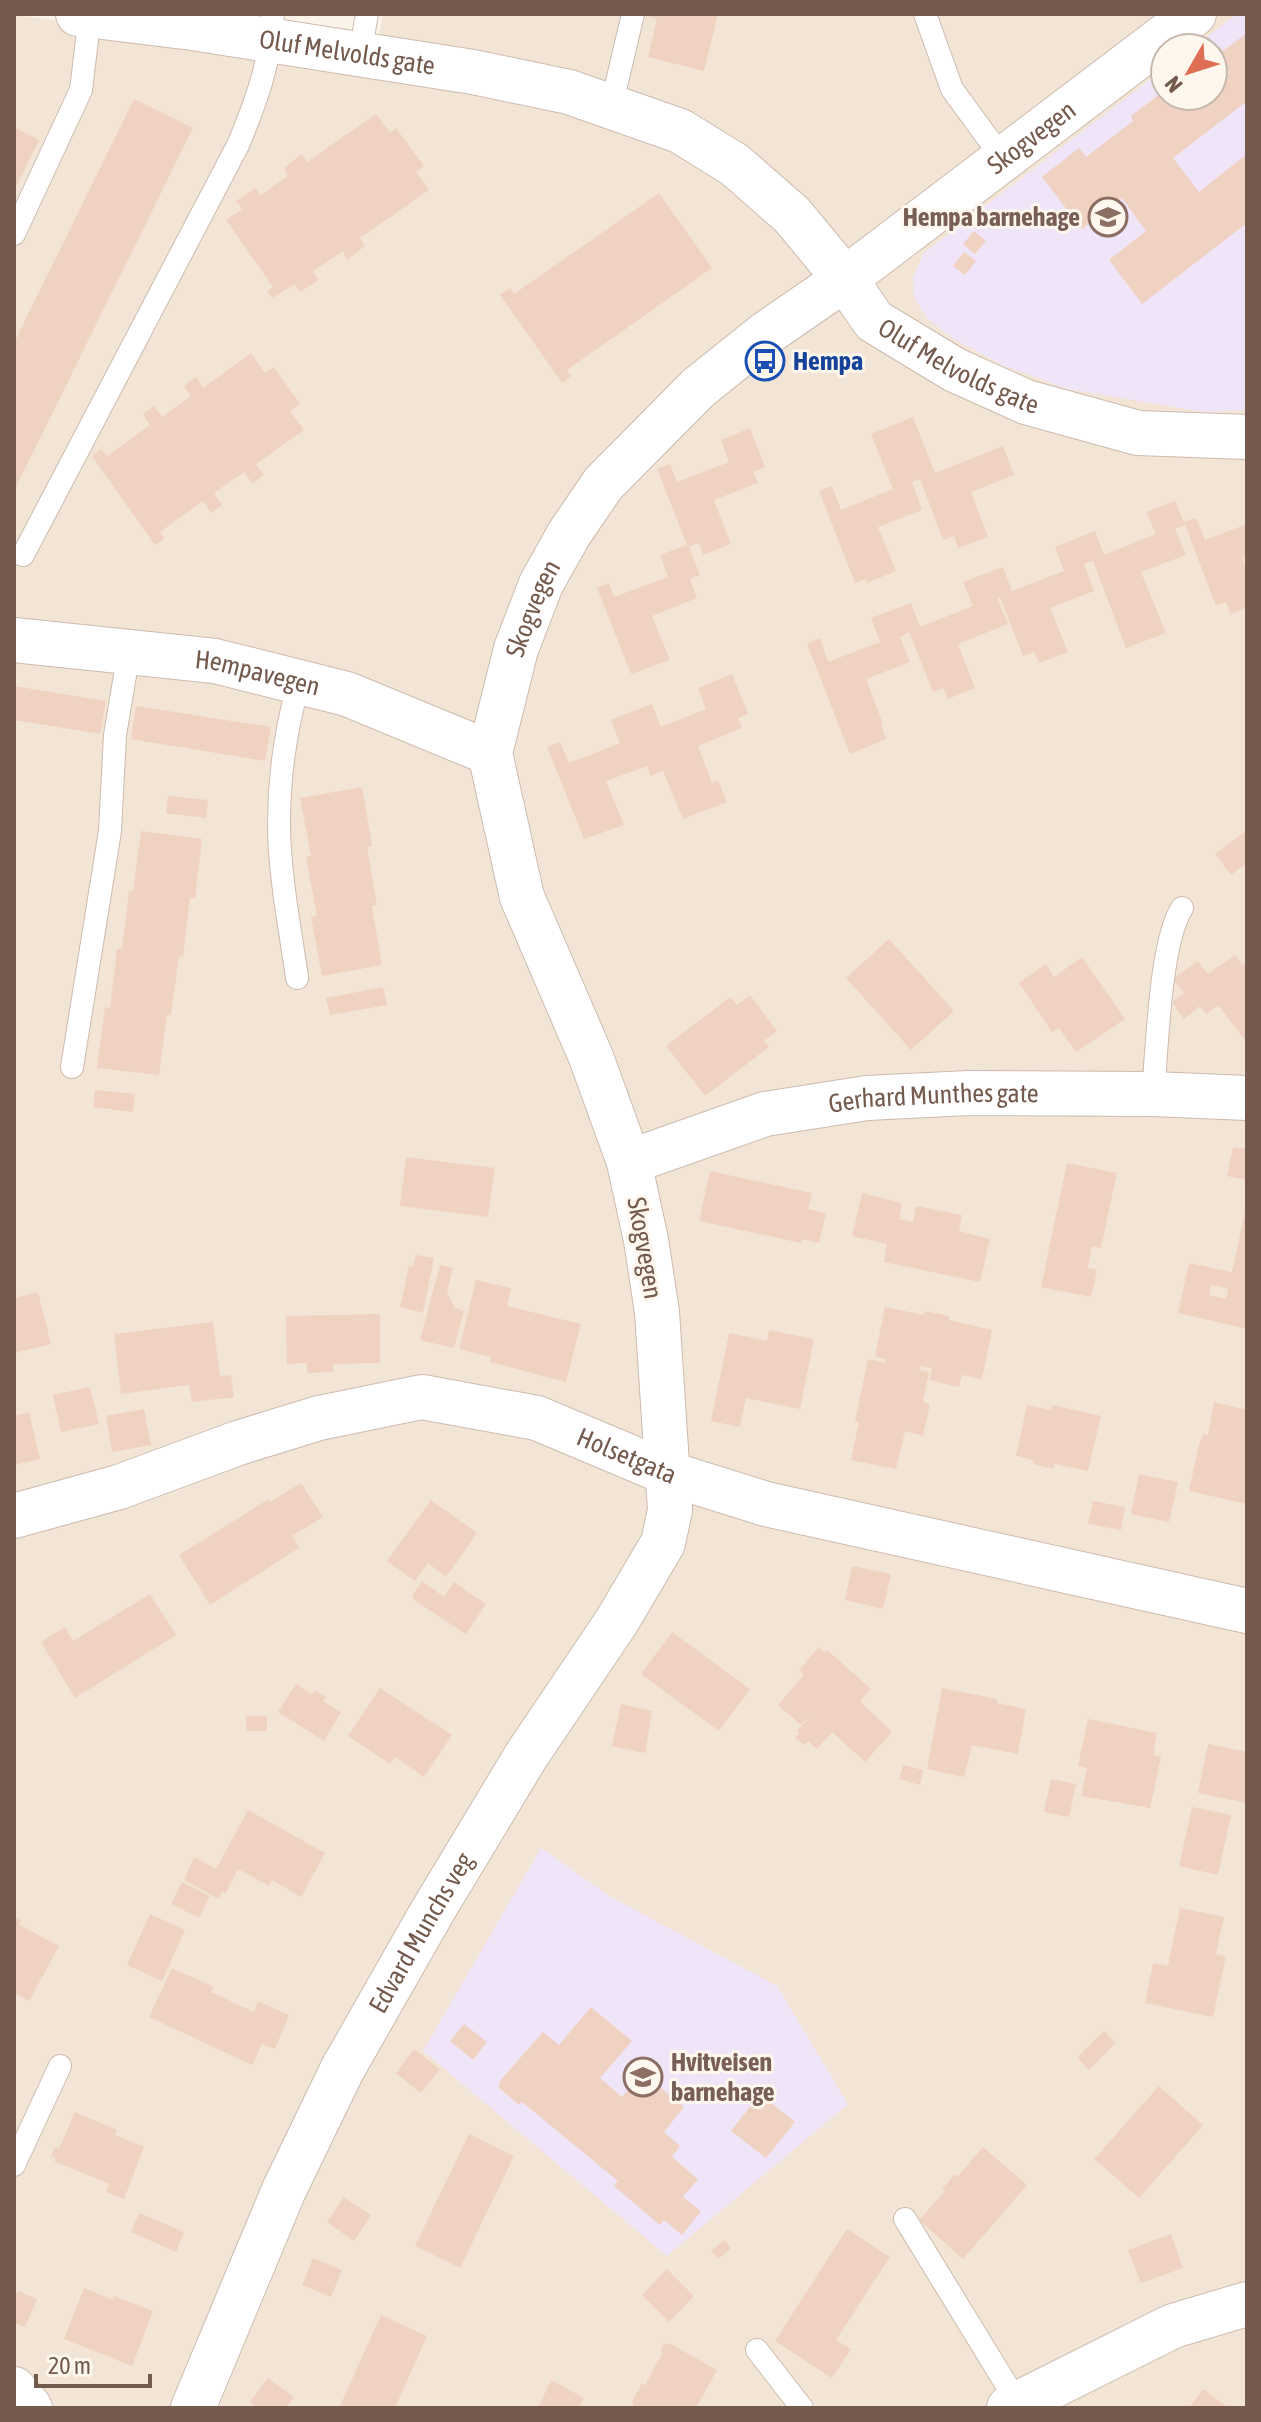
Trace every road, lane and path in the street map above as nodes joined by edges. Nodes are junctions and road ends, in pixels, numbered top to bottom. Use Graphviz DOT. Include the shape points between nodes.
graph roads {
  1 [pos="633,14"];
  2 [pos="925,14"];
  3 [pos="1194,14"];
  4 [pos="84,15"];
  5 [pos="272,27"];
  6 [pos="364,34"];
  7 [pos="611,107"];
  8 [pos="1003,159"];
  9 [pos="14,234"];
  10 [pos="845,279"];
  11 [pos="1247,437"];
  12 [pos="23,555"];
  13 [pos="14,640"];
  14 [pos="129,652"];
  15 [pos="299,682"];
  16 [pos="490,753"];
  17 [pos="1182,908"];
  18 [pos="297,978"];
  19 [pos="72,1067"];
  20 [pos="1153,1094"];
  21 [pos="1247,1098"];
  22 [pos="629,1162"];
  23 [pos="670,1474"];
  24 [pos="14,1516"];
  25 [pos="1247,1611"];
  26 [pos="60,2066"];
  27 [pos="14,2165"];
  28 [pos="905,2219"];
  29 [pos="1247,2304"];
  30 [pos="757,2350"];
  31 [pos="14,2389"];
  32 [pos="1013,2405"];
  33 [pos="30,2408"];
  34 [pos="193,2408"];
  35 [pos="802,2408"];
  1 -- 7 [label="lane"];
  2 -- 8 [label="lane" via="952,89"];
  3 -- 8 [label="street, Skogvegen"];
  4 -- 5 [label="street, Oluf Melvolds gate"];
  4 -- 9 [label="lane" via="81,90"];
  5 -- 6 [label="street, Oluf Melvolds gate"];
  5 -- 12 [label="lane" via="259,96 238,145"];
  6 -- 7 [label="street, Oluf Melvolds gate" via="473,72 569,92"];
  7 -- 10 [label="street, Oluf Melvolds gate" via="680,131 735,165 792,215"];
  8 -- 10 [label="street, Skogvegen"];
  10 -- 11 [label="street, Oluf Melvolds gate" via="874,321 955,370 1026,402 1138,433"];
  10 -- 16 [label="street, Skogvegen" via="698,388 603,484 541,584 516,649"];
  13 -- 14 [label="street, Hempavegen"];
  14 -- 15 [label="street, Hempavegen" via="215,661"];
  14 -- 19 [label="lane" via="115,735 110,831"];
  15 -- 16 [label="street, Hempavegen" via="347,694"];
  15 -- 18 [label="lane" via="282,773 279,825"];
  16 -- 22 [label="street, Skogvegen" via="522,897 596,1069"];
  17 -- 20 [label="lane" via="1174,919 1166,961"];
  20 -- 21 [label="street, Gerhard Munthes gate"];
  20 -- 22 [label="street, Gerhard Munthes gate" via="867,1098 765,1114"];
  22 -- 23 [label="street, Skogvegen" via="657,1312"];
  23 -- 24 [label="street, Holsetgata" via="537,1418 422,1397 319,1418 119,1487"];
  23 -- 25 [label="street, Holsetgata" via="766,1504"];
  23 -- 34 [label="street, Edvard Munchs veg" via="663,1543 526,1756 342,2070 284,2190"];
  26 -- 27 [label="lane"];
  28 -- 32 [label="lane"];
  29 -- 32 [label="street" via="1173,2326"];
  30 -- 35 [label="lane"];
  31 -- 33 [label="street"];
}
